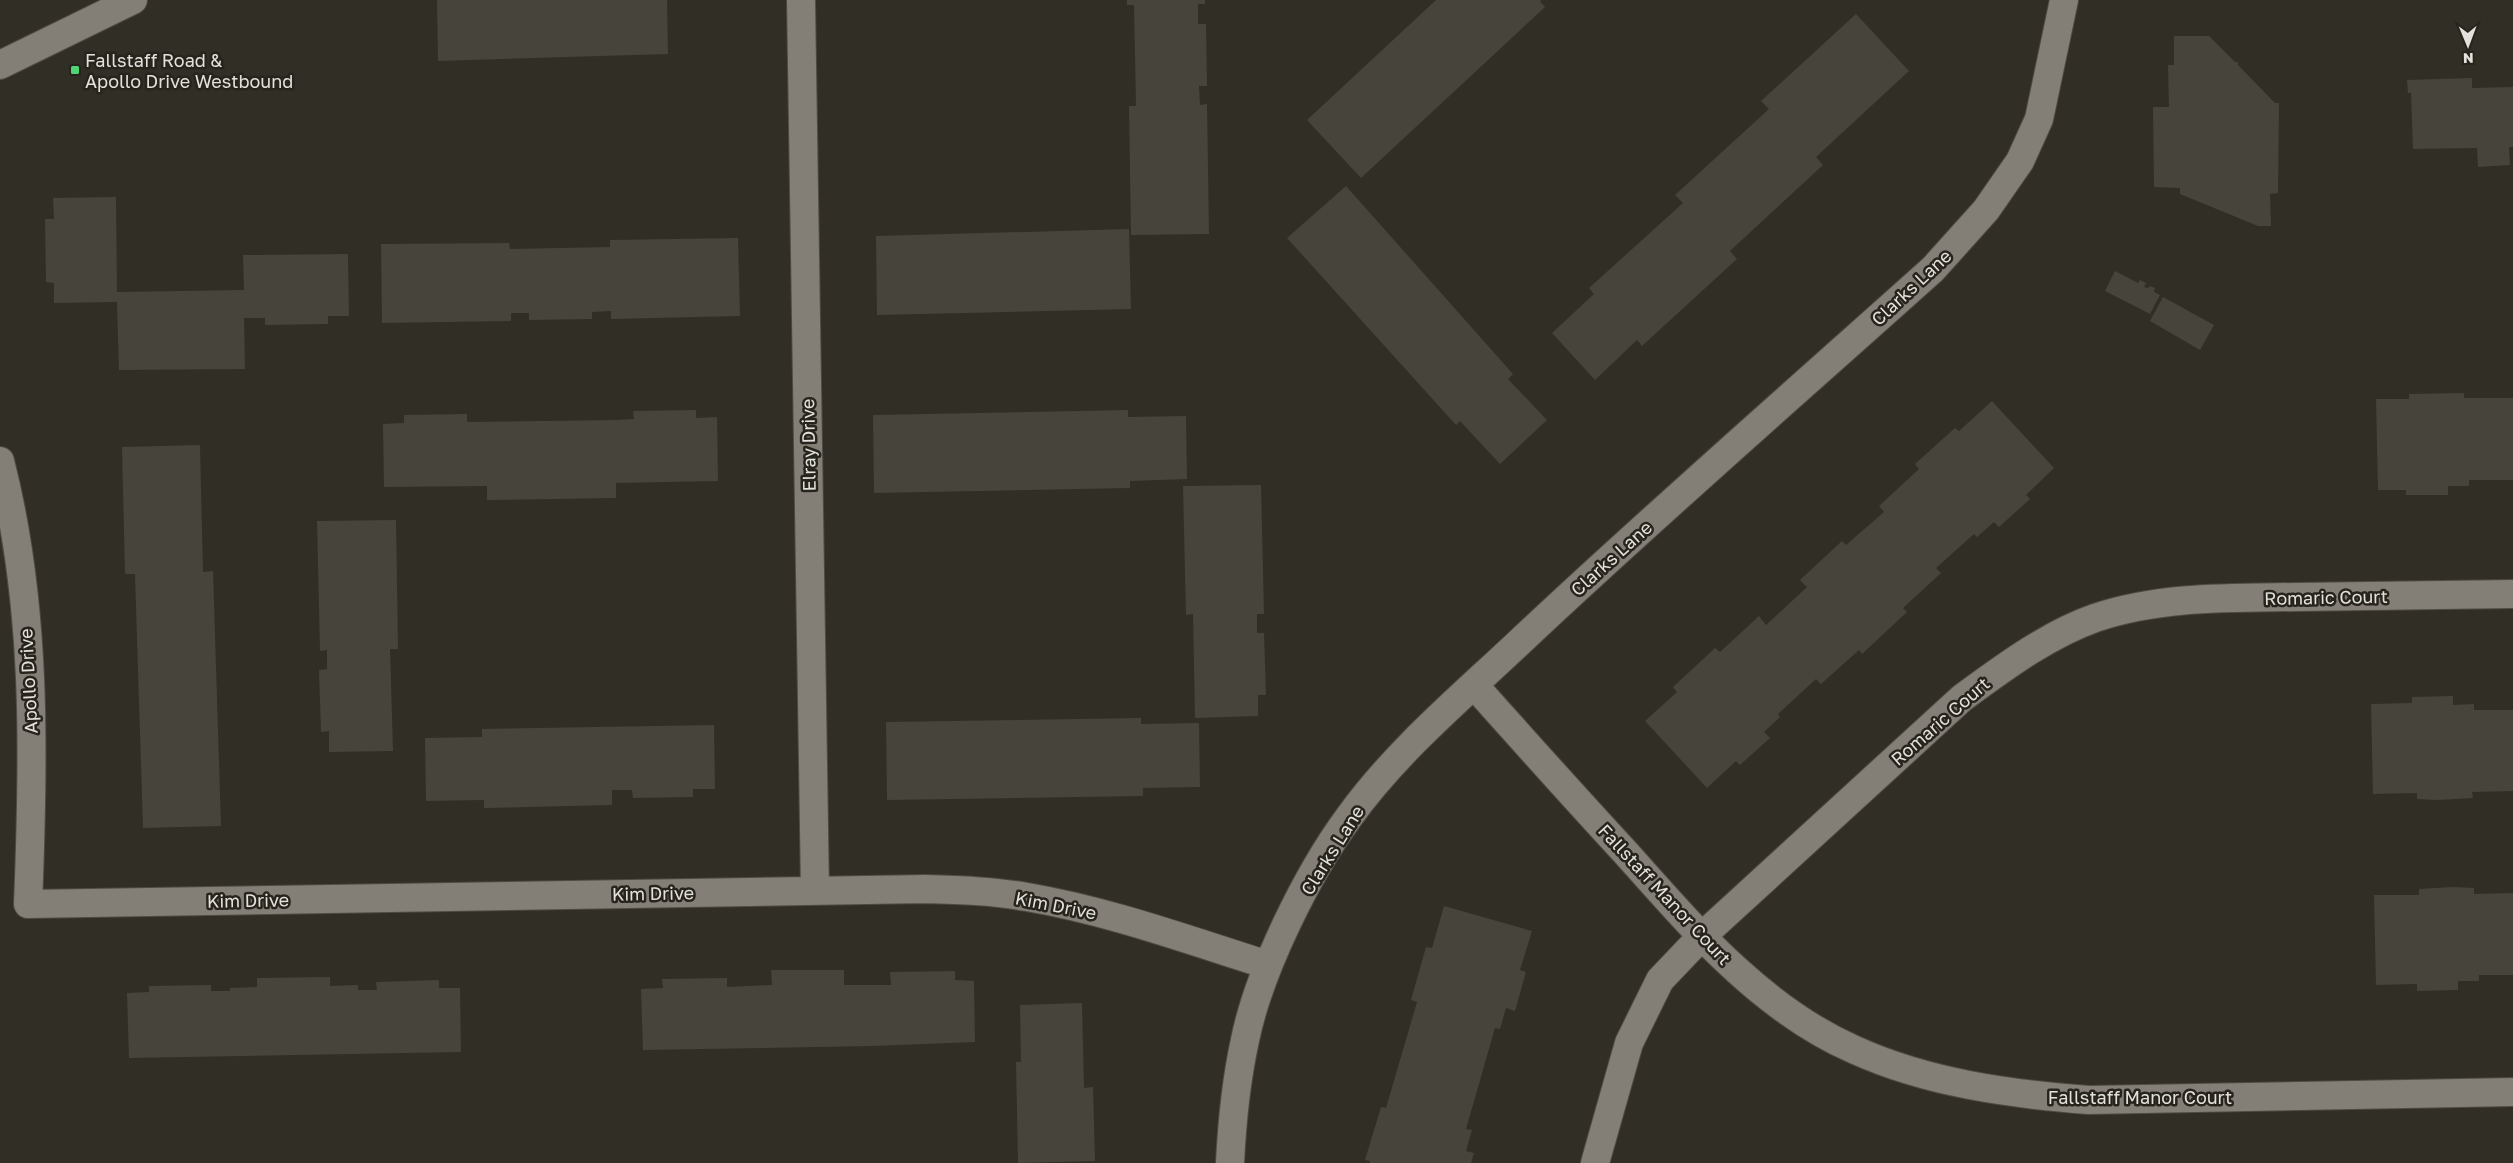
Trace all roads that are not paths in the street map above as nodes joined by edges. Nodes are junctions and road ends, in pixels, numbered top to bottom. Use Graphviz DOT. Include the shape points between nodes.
graph roads {
  1 [pos="134,0"];
  2 [pos="801,0"];
  3 [pos="2064,0"];
  4 [pos="101,7"];
  5 [pos="0,65"];
  6 [pos="0,461"];
  7 [pos="2513,594"];
  8 [pos="1474,685"];
  9 [pos="814,891"];
  10 [pos="28,904"];
  11 [pos="1701,937"];
  12 [pos="1268,965"];
  13 [pos="2513,1092"];
  14 [pos="1230,1163"];
  15 [pos="1595,1163"];
  1 -- 4 [label="street"];
  2 -- 9 [label="street, Elray Drive"];
  3 -- 8 [label="street, Clarks Lane" via="2039,119 2020,161 1986,210 1933,269"];
  4 -- 5 [label="street"];
  6 -- 10 [label="street, Apollo Drive" via="13,521 27,641 32,772"];
  7 -- 11 [label="street, Romaric Court" via="2198,599 2144,606 2094,618 2003,668 1962,698"];
  8 -- 11 [label="street, Fallstaff Manor Court"];
  8 -- 12 [label="street, Clarks Lane" via="1399,757 1348,817 1307,885"];
  9 -- 10 [label="street, Kim Drive"];
  9 -- 12 [label="street, Kim Drive" via="925,889 1025,897 1140,924"];
  11 -- 13 [label="street, Fallstaff Manor Court" via="1762,991 1812,1028 1854,1050 1900,1068 2024,1095 2089,1100"];
  11 -- 15 [label="street, Romaric Court" via="1660,980 1629,1043"];
  12 -- 14 [label="street, Clarks Lane" via="1245,1037 1233,1110"];
}
